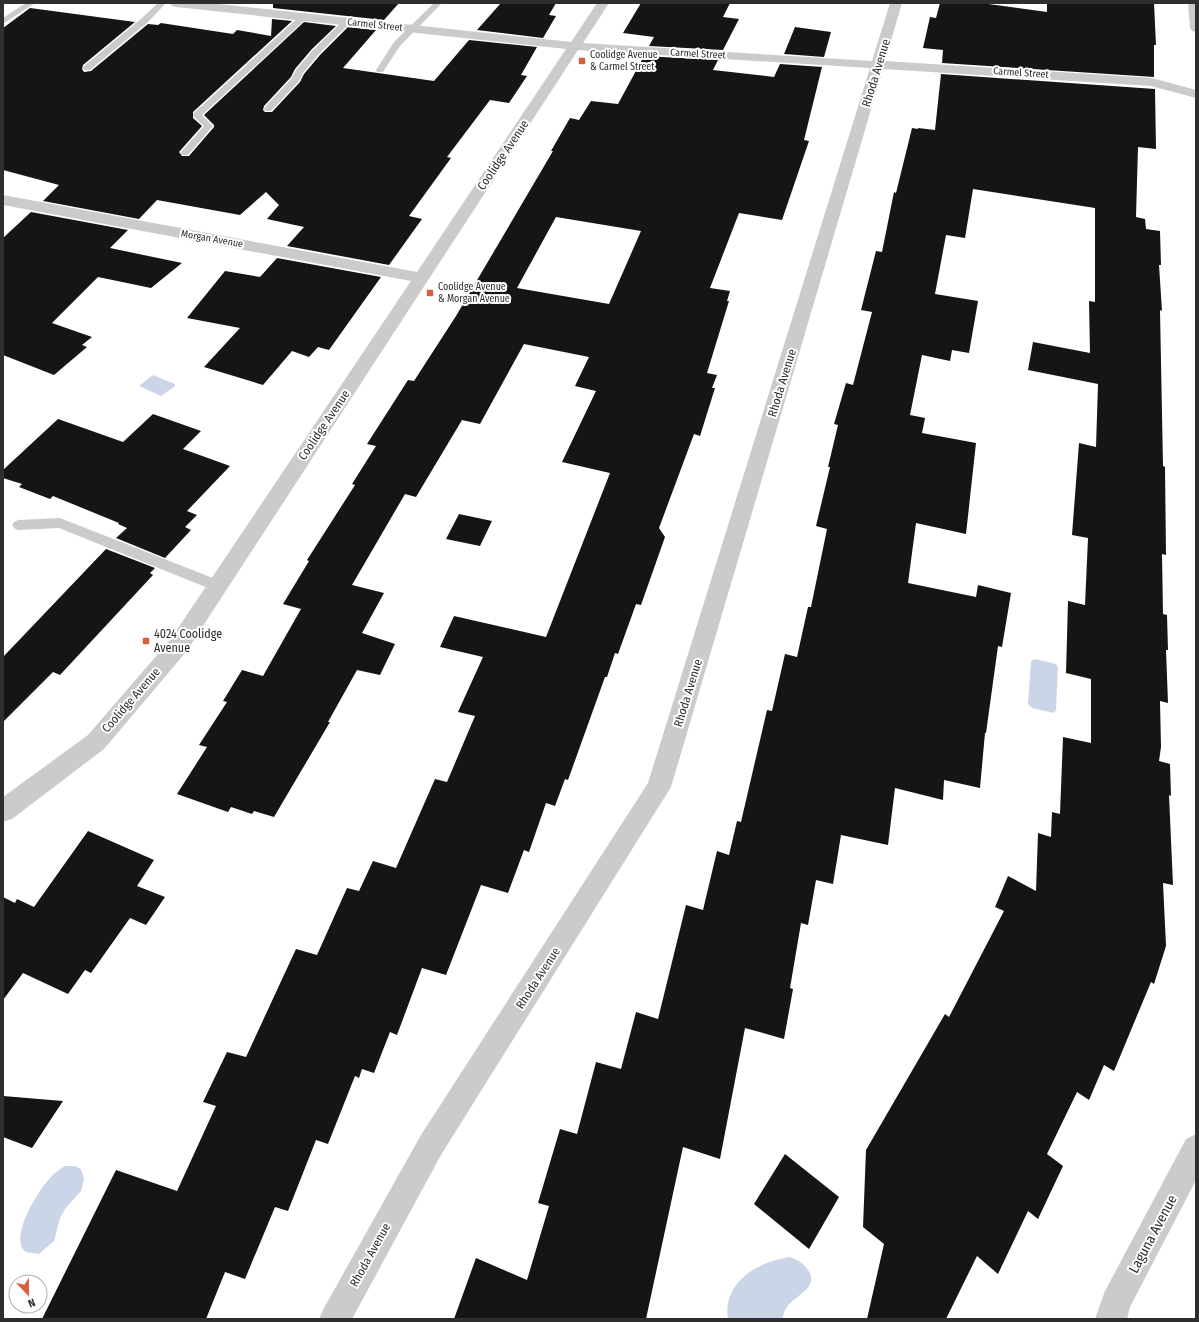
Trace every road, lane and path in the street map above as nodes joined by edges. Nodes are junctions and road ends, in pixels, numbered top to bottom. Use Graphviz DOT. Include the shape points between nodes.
graph roads {
  1 [pos="31,3"];
  2 [pos="162,3"];
  3 [pos="176,3"];
  4 [pos="438,3"];
  5 [pos="603,3"];
  6 [pos="896,3"];
  7 [pos="1194,3"];
  8 [pos="205,4"];
  9 [pos="304,17"];
  10 [pos="3,22"];
  11 [pos="347,22"];
  12 [pos="411,28"];
  13 [pos="1196,28"];
  14 [pos="575,46"];
  15 [pos="878,64"];
  16 [pos="87,68"];
  17 [pos="380,70"];
  18 [pos="1196,94"];
  19 [pos="268,109"];
  20 [pos="185,153"];
  21 [pos="3,200"];
  22 [pos="422,278"];
  23 [pos="18,525"];
  24 [pos="218,586"];
  25 [pos="3,811"];
  26 [pos="1196,1149"];
  27 [pos="335,1319"];
  28 [pos="1111,1319"];
  1 -- 10 [label="lane"];
  2 -- 16 [label="lane"];
  3 -- 8 [label="street, Carmel Street"];
  4 -- 12 [label="lane"];
  5 -- 14 [label="street, Coolidge Avenue"];
  6 -- 15 [label="street, Rhoda Avenue"];
  7 -- 13 [label="street"];
  8 -- 9 [label="street, Carmel Street"];
  9 -- 11 [label="street, Carmel Street"];
  9 -- 20 [label="lane" via="197,115 210,126"];
  11 -- 12 [label="street, Carmel Street"];
  11 -- 19 [label="lane" via="316,52 296,79"];
  12 -- 14 [label="street, Carmel Street"];
  12 -- 17 [label="lane"];
  14 -- 15 [label="street, Carmel Street"];
  14 -- 22 [label="street, Coolidge Avenue"];
  15 -- 18 [label="street, Carmel Street" via="1152,82"];
  15 -- 27 [label="street, Rhoda Avenue" via="659,787 431,1145"];
  21 -- 22 [label="street, Morgan Avenue"];
  22 -- 24 [label="street, Coolidge Avenue"];
  23 -- 24 [label="lane" via="60,522"];
  24 -- 25 [label="street, Coolidge Avenue" via="178,646 96,742"];
  26 -- 28 [label="street, Laguna Avenue" via="1116,1302"];
}
